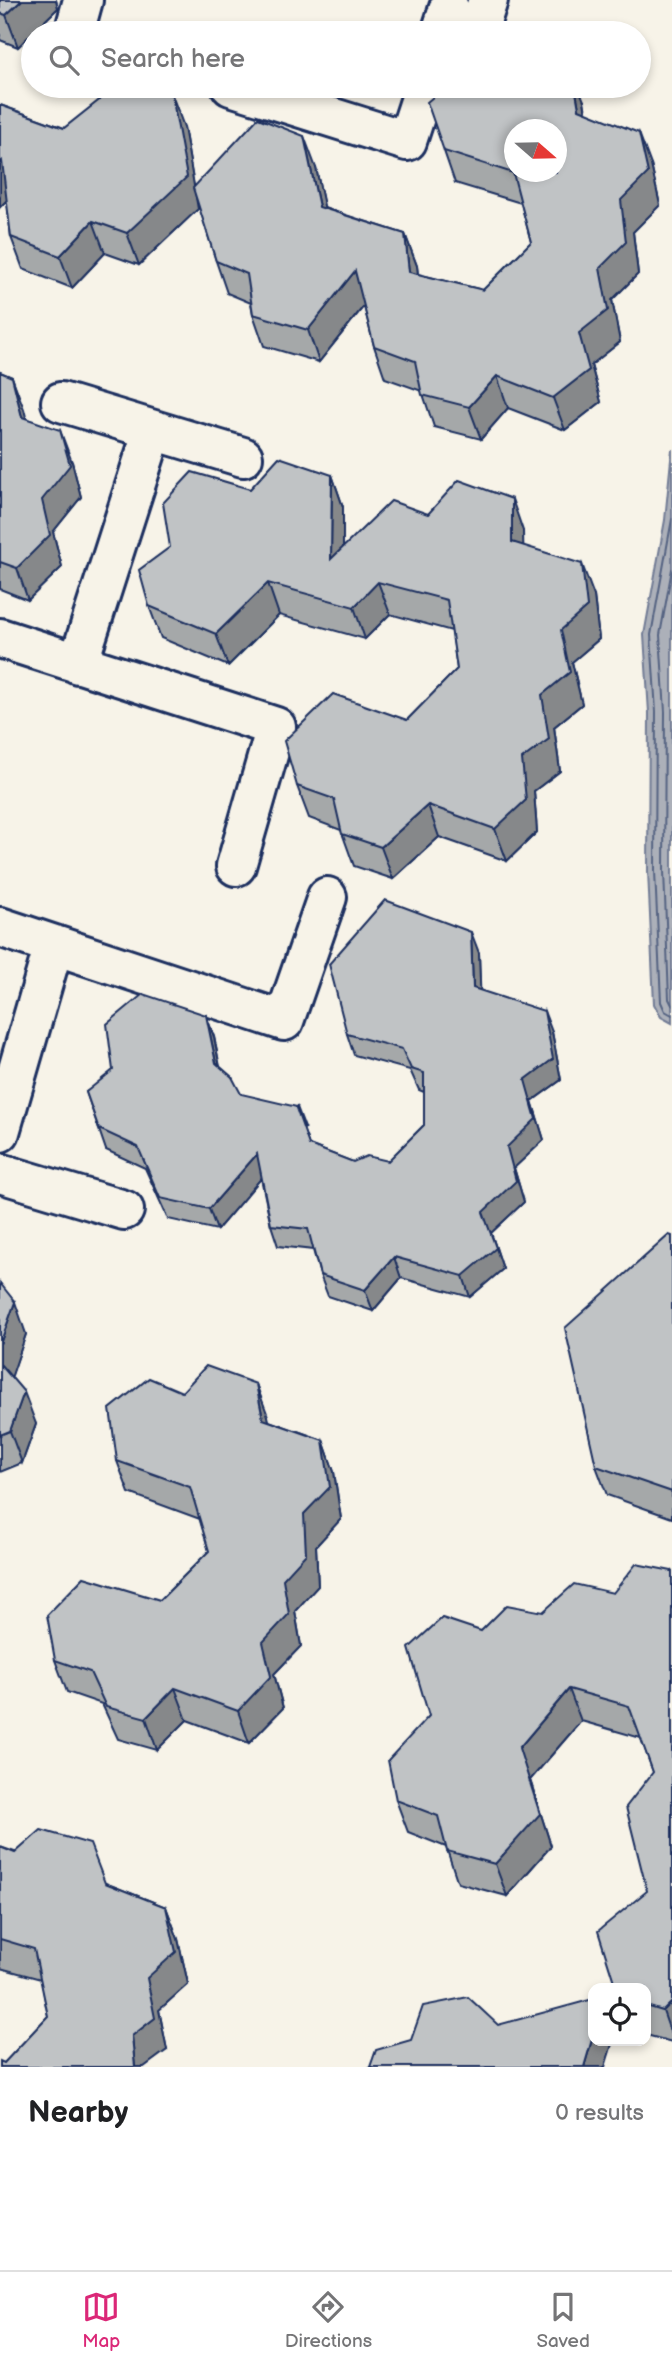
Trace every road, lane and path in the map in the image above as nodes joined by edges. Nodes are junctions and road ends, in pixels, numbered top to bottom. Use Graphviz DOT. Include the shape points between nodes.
graph roads {
  1 [pos="83,0"];
  2 [pos="77,21"];
  3 [pos="269,98"];
  4 [pos="421,98"];
  5 [pos="61,402"];
  6 [pos="153,430"];
  7 [pos="243,457"];
  8 [pos="0,638"];
  9 [pos="78,664"];
  10 [pos="236,866"];
  11 [pos="327,897"];
  12 [pos="0,927"];
  13 [pos="54,945"];
  14 [pos="0,1132"];
  15 [pos="0,1173"];
  16 [pos="124,1210"];
  1 -- 2 [label="lane"];
  3 -- 4 [label="lane" via="407,141"];
  5 -- 6 [label="lane"];
  6 -- 7 [label="lane"];
  6 -- 9 [label="lane"];
  8 -- 9 [label="lane"];
  9 -- 10 [label="lane" via="276,727"];
  11 -- 13 [label="lane" via="284,1021"];
  12 -- 13 [label="lane"];
  13 -- 14 [label="lane"];
  15 -- 16 [label="lane"];
}
